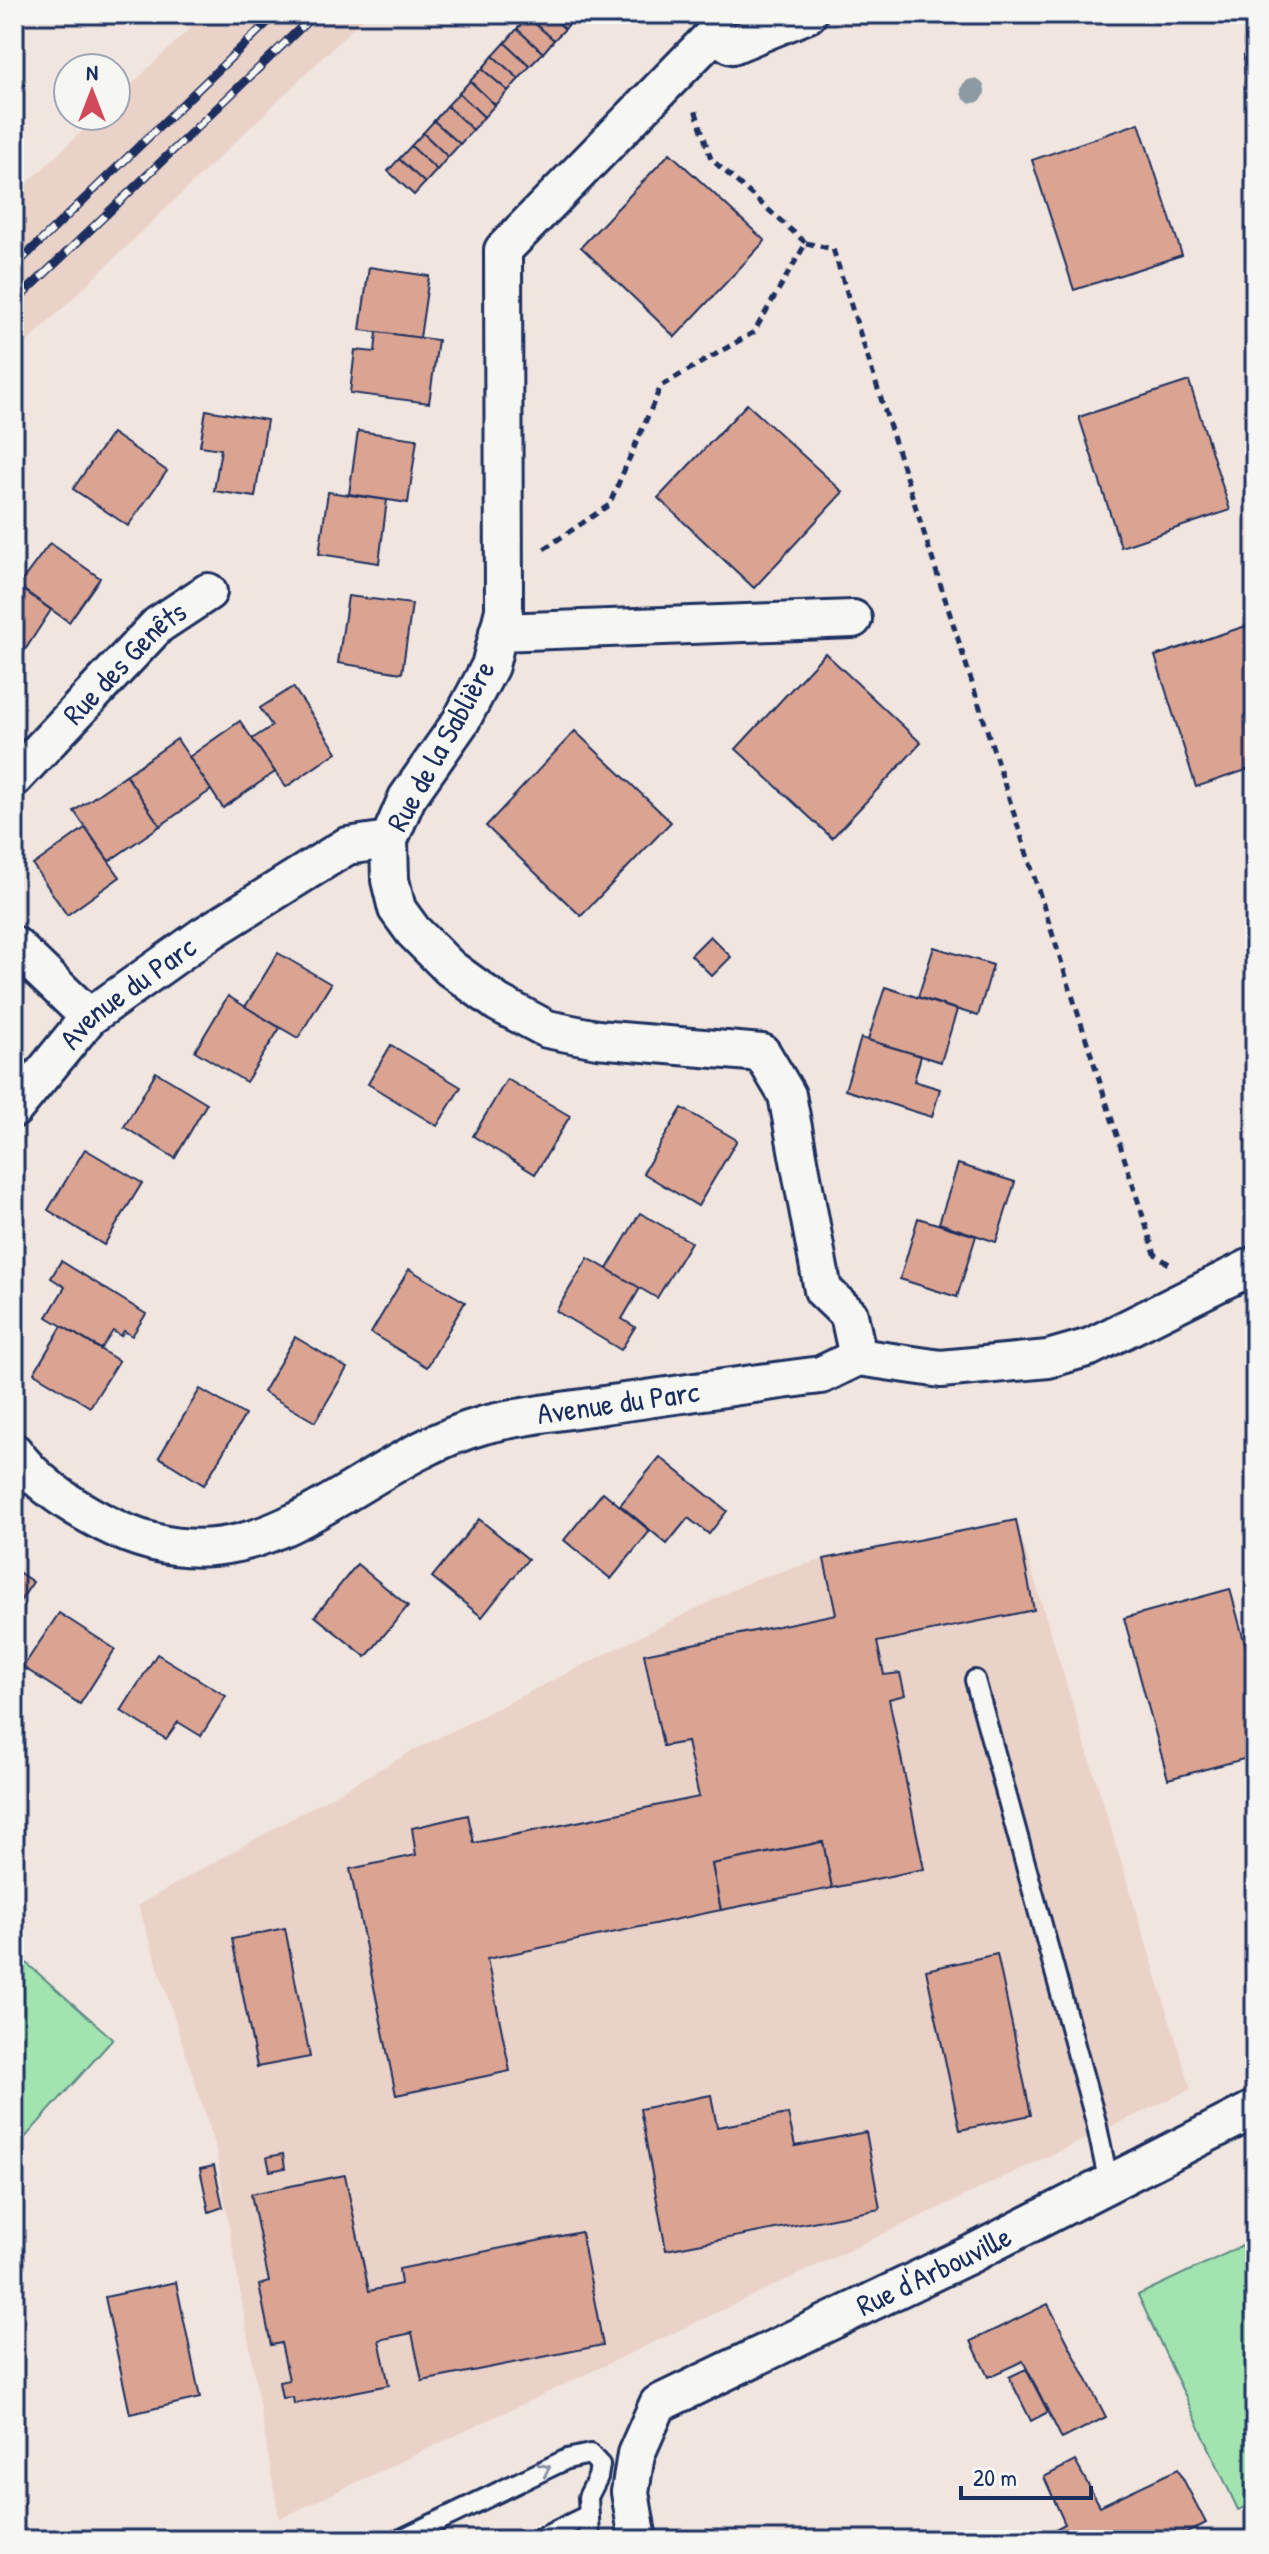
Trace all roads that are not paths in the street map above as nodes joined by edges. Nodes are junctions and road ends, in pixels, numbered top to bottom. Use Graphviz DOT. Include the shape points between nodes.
graph roads {
  1 [pos="808,14"];
  2 [pos="208,592"];
  3 [pos="853,619"];
  4 [pos="498,632"];
  5 [pos="14,778"];
  6 [pos="389,840"];
  7 [pos="14,945"];
  8 [pos="89,1017"];
  9 [pos="14,1109"];
  10 [pos="1255,1265"];
  11 [pos="858,1357"];
  12 [pos="14,1452"];
  13 [pos="975,1680"];
  14 [pos="1255,2109"];
  15 [pos="1109,2184"];
  16 [pos="636,2454"];
  17 [pos="600,2465"];
  18 [pos="588,2515"];
  19 [pos="399,2540"];
  20 [pos="537,2540"];
  21 [pos="590,2540"];
  22 [pos="638,2540"];
  1 -- 4 [label="street, Rue de la Sablière" via="732,45 714,34 503,250 504,610"];
  2 -- 5 [label="street, Rue des Genêts" via="158,625"];
  3 -- 4 [label="street"];
  4 -- 6 [label="street, Rue de la Sablière" via="490,666 461,721 407,798"];
  6 -- 8 [label="street, Avenue du Parc" via="347,846 203,936"];
  6 -- 11 [label="street, Rue de la Sablière" via="397,909 450,968 498,1003 547,1029 597,1039 762,1053 787,1095 823,1290 849,1315"];
  7 -- 8 [label="street"];
  8 -- 9 [label="street, Avenue du Parc"];
  10 -- 11 [label="street" via="1090,1347 1048,1359 941,1369"];
  11 -- 12 [label="street, Avenue du Parc" via="821,1375 484,1425 411,1456 275,1533 211,1548 181,1549 133,1538 47,1486"];
  13 -- 15 [label="lane"];
  14 -- 15 [label="street, Rue d'Arbouville"];
  15 -- 16 [label="street, Rue d'Arbouville" via="658,2404"];
  16 -- 17 [label="lane"];
  16 -- 22 [label="street, Rue d'Arbouville" via="630,2492"];
  17 -- 18 [label="lane" via="588,2497"];
  19 -- 17 [label="lane, one-way" via="567,2459 590,2454"];
  18 -- 20 [label="lane"];
  18 -- 21 [label="lane"];
}
